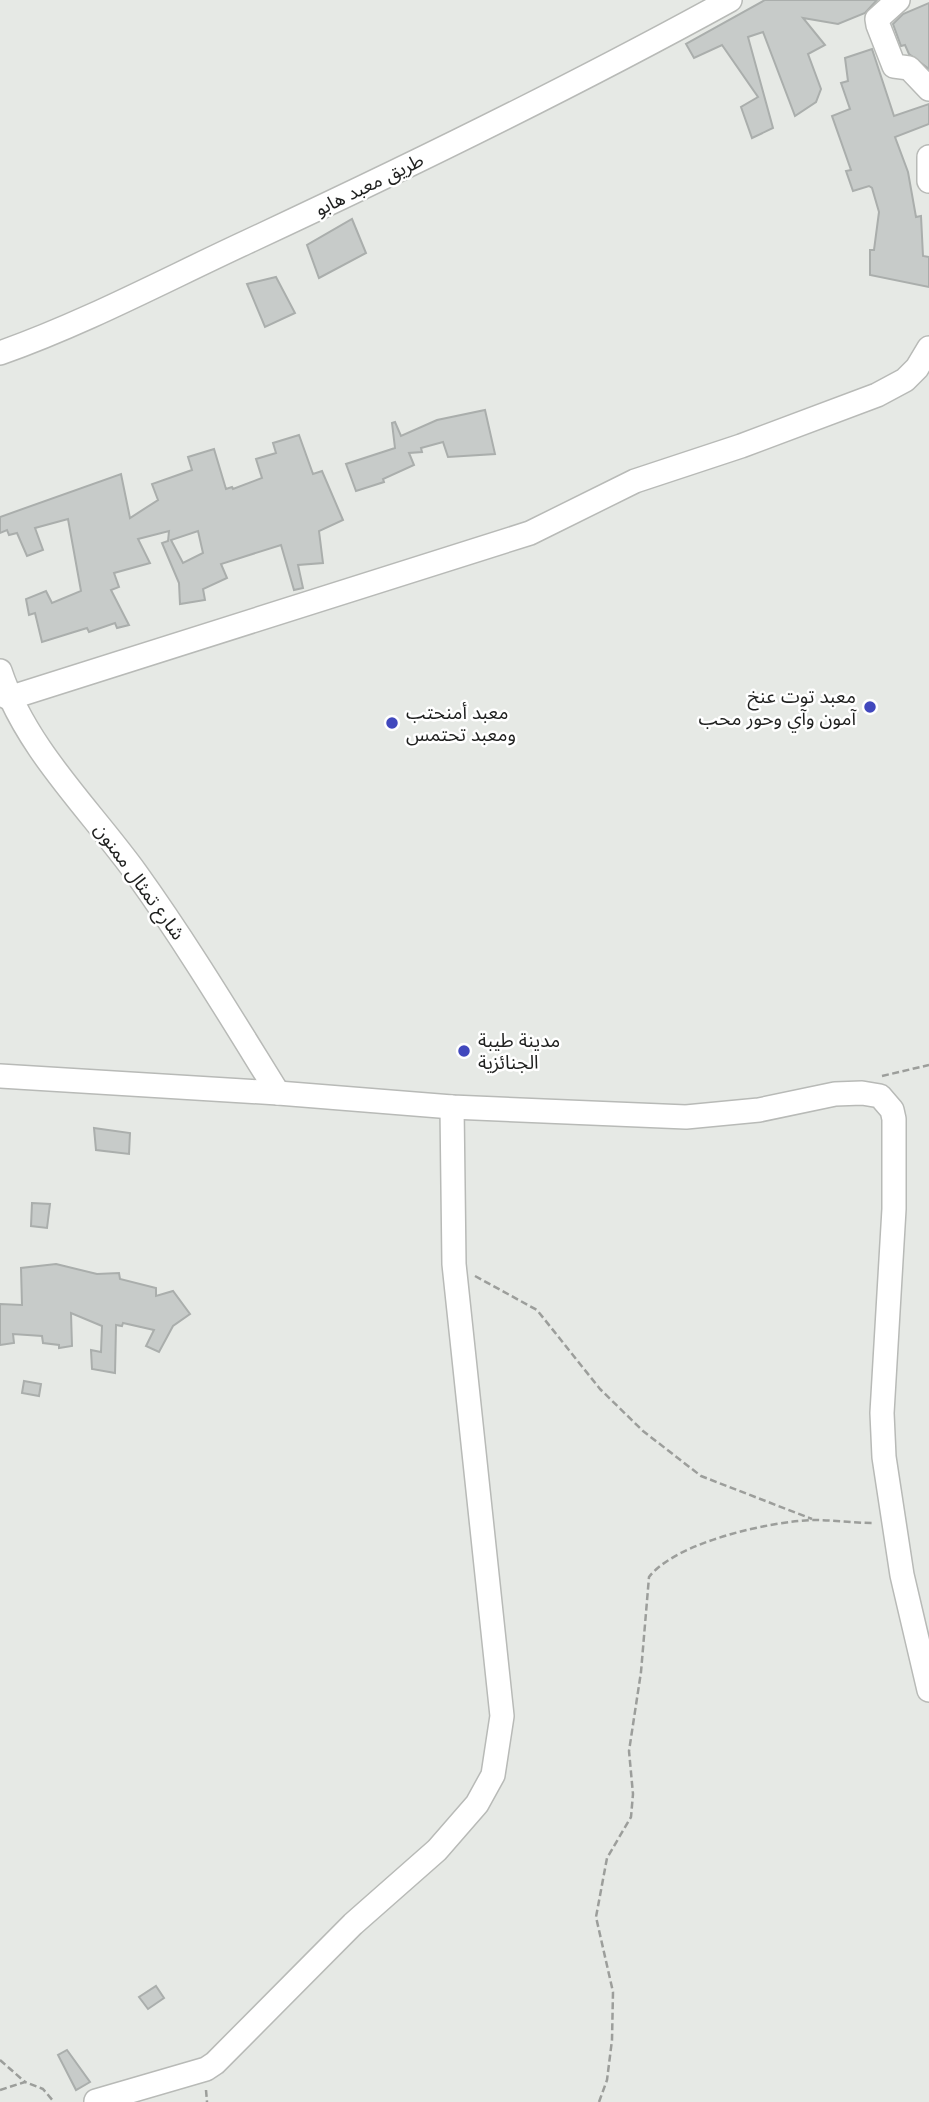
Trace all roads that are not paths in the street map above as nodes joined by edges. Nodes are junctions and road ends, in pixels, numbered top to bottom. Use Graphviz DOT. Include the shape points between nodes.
graph roads {
  1 [pos="730,0"];
  2 [pos="898,0"];
  3 [pos="929,89"];
  4 [pos="929,157"];
  5 [pos="929,181"];
  6 [pos="929,348"];
  7 [pos="0,353"];
  8 [pos="0,671"];
  9 [pos="4,696"];
  10 [pos="0,1076"];
  11 [pos="278,1093"];
  12 [pos="452,1107"];
  13 [pos="929,1690"];
  14 [pos="96,2101"];
  1 -- 7 [label="street, طريق معبد هابو" via="321,207 85,320"];
  2 -- 3 [label="street" via="877,19 877,25 894,66 909,68"];
  4 -- 5 [label="street"];
  6 -- 9 [label="street" via="905,380 877,395 635,481 530,533"];
  8 -- 9 [label="street, شارع تمثال ممنون"];
  9 -- 11 [label="street, شارع تمثال ممنون" via="174,926"];
  10 -- 11 [label="street"];
  11 -- 12 [label="street"];
  12 -- 13 [label="street" via="686,1117 759,1110 835,1094 868,1093 886,1102 894,1119 894,1209 882,1413 884,1457 902,1575"];
  12 -- 14 [label="street" via="454,1264 502,1716 493,1775 477,1804 437,1850 353,1924 215,2063"];
}
